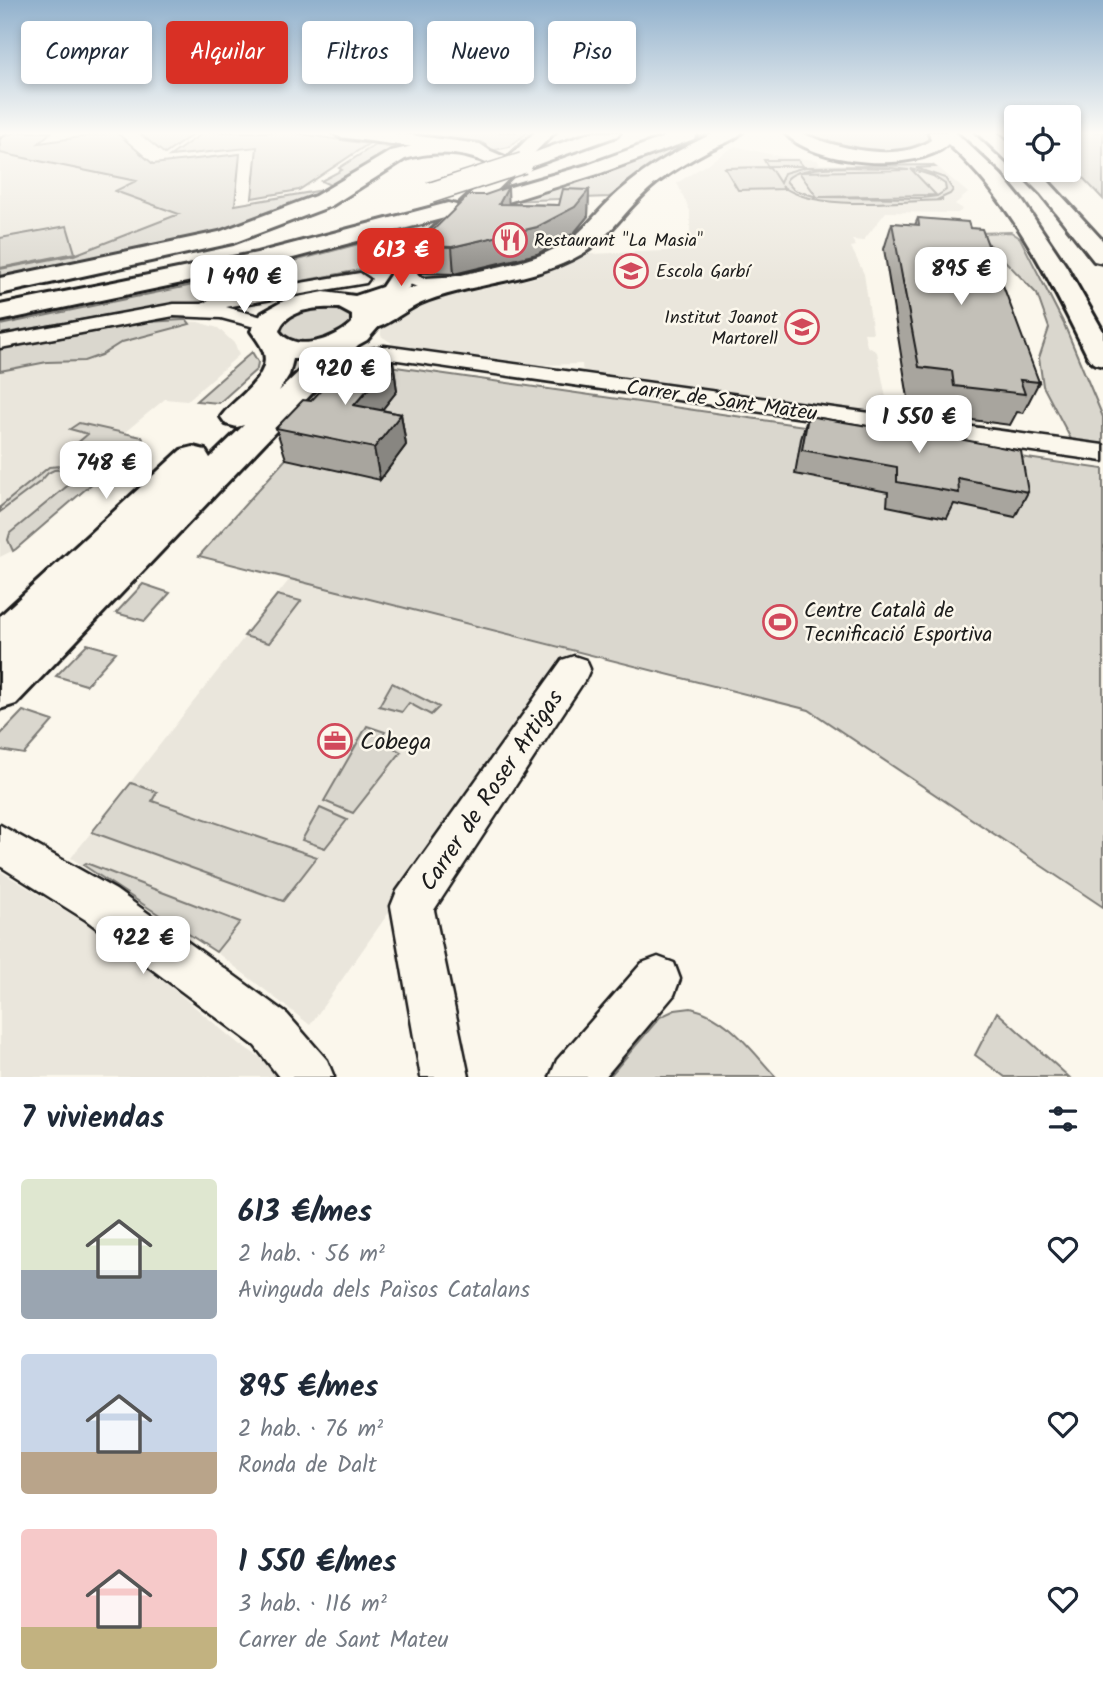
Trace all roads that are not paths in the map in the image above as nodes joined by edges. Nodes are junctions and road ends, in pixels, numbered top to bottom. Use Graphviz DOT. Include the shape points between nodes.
graph roads {
  1 [pos="346,182"];
  2 [pos="460,182"];
  3 [pos="484,182"];
  4 [pos="487,182"];
  5 [pos="534,182"];
  6 [pos="548,182"];
  7 [pos="647,182"];
  8 [pos="994,182"];
  9 [pos="1019,182"];
  10 [pos="1040,182"];
  11 [pos="1065,182"];
  12 [pos="1080,195"];
  13 [pos="489,199"];
  14 [pos="414,203"];
  15 [pos="1077,257"];
  16 [pos="1103,257"];
  17 [pos="403,273"];
  18 [pos="85,276"];
  19 [pos="468,282"];
  20 [pos="0,289"];
  21 [pos="174,310"];
  22 [pos="0,313"];
  23 [pos="341,326"];
  24 [pos="271,334"];
  25 [pos="0,342"];
  26 [pos="383,352"];
  27 [pos="1103,357"];
  28 [pos="260,395"];
  29 [pos="1103,453"];
  30 [pos="0,642"];
  31 [pos="574,669"];
  32 [pos="0,690"];
  33 [pos="0,844"];
  34 [pos="658,979"];
  35 [pos="310,1077"];
  36 [pos="445,1077"];
  37 [pos="574,1077"];
  1 -- 20 [label="main road" via="323,201 262,227"];
  2 -- 14 [label="main road"];
  3 -- 23 [label="main road" via="398,263 380,274"];
  4 -- 17 [label="main road"];
  5 -- 13 [label="main road"];
  6 -- 13 [label="main road"];
  7 -- 19 [label="main road" via="578,248 521,270"];
  8 -- 27 [label="main road" via="1042,244"];
  9 -- 15 [label="main road"];
  10 -- 16 [label="main road"];
  11 -- 12 [label="main road"];
  13 -- 14 [label="main road" via="448,210"];
  14 -- 18 [label="main road"];
  14 -- 18 [label="main road" via="273,239"];
  14 -- 22 [label="main road" via="259,260"];
  17 -- 19 [label="street" via="427,285"];
  17 -- 23 [label="main road" via="397,288"];
  18 -- 20 [label="main road"];
  19 -- 23 [label="main road" via="405,300"];
  21 -- 23 [label="street"];
  21 -- 24 [label="street" via="214,309"];
  21 -- 25 [label="street"];
  23 -- 24 [label="main road" via="297,350"];
  23 -- 24 [label="main road" via="299,304 280,311"];
  23 -- 26 [label="street, Carrer de Sant Mateu" via="354,348"];
  23 -- 26 [label="street, Carrer de Sant Mateu" via="346,362"];
  23 -- 28 [label="main road" via="282,383"];
  23 -- 32 [label="main road"];
  24 -- 28 [label="main road" via="280,357 278,370"];
  26 -- 29 [label="street, Carrer de Sant Mateu"];
  28 -- 30 [label="main road"];
  31 -- 36 [label="street, Carrer de Roser Artigas" via="412,906"];
  33 -- 35 [label="street" via="101,905 271,1030"];
  34 -- 37 [label="street"];
}
